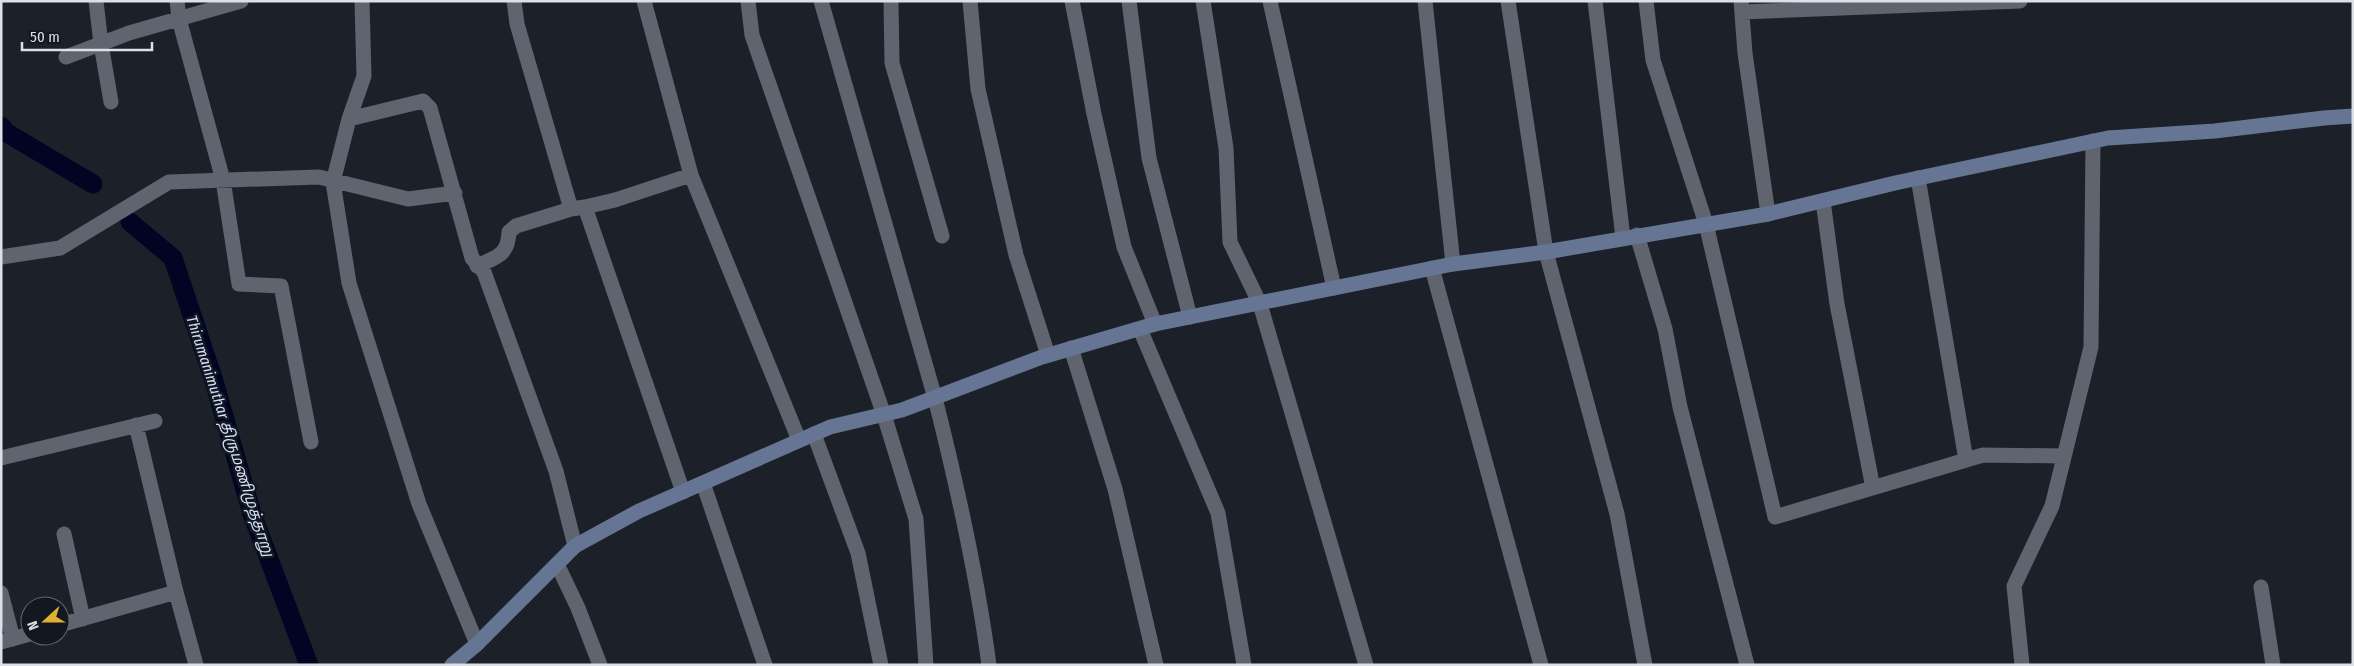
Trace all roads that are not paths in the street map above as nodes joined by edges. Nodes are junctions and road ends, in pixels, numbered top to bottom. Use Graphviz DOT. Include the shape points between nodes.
graph roads {
  1 [pos="96,1"];
  2 [pos="177,1"];
  3 [pos="241,1"];
  4 [pos="362,1"];
  5 [pos="514,1"];
  6 [pos="644,1"];
  7 [pos="748,1"];
  8 [pos="821,1"];
  9 [pos="891,1"];
  10 [pos="970,1"];
  11 [pos="1072,1"];
  12 [pos="1129,1"];
  13 [pos="1203,1"];
  14 [pos="1270,1"];
  15 [pos="1508,1"];
  16 [pos="1596,1"];
  17 [pos="1646,1"];
  18 [pos="2020,1"];
  19 [pos="1430,2"];
  20 [pos="1741,7"];
  21 [pos="179,19"];
  22 [pos="101,44"];
  23 [pos="66,58"];
  24 [pos="111,102"];
  25 [pos="2353,116"];
  26 [pos="349,119"];
  27 [pos="2093,141"];
  28 [pos="691,174"];
  29 [pos="1918,178"];
  30 [pos="223,180"];
  31 [pos="333,182"];
  32 [pos="455,193"];
  33 [pos="1823,201"];
  34 [pos="578,208"];
  35 [pos="1768,214"];
  36 [pos="1706,224"];
  37 [pos="942,236"];
  38 [pos="1630,236"];
  39 [pos="1546,252"];
  40 [pos="1,257"];
  41 [pos="1452,264"];
  42 [pos="477,266"];
  43 [pos="1432,268"];
  44 [pos="1334,288"];
  45 [pos="1260,304"];
  46 [pos="1190,317"];
  47 [pos="1155,324"];
  48 [pos="1140,329"];
  49 [pos="1072,348"];
  50 [pos="1048,355"];
  51 [pos="935,398"];
  52 [pos="884,415"];
  53 [pos="155,421"];
  54 [pos="136,425"];
  55 [pos="814,434"];
  56 [pos="799,440"];
  57 [pos="311,442"];
  58 [pos="2064,456"];
  59 [pos="1,458"];
  60 [pos="1966,460"];
  61 [pos="703,483"];
  62 [pos="1873,488"];
  63 [pos="683,492"];
  64 [pos="64,534"];
  65 [pos="575,546"];
  66 [pos="557,564"];
  67 [pos="2261,587"];
  68 [pos="176,592"];
  69 [pos="1,593"];
  70 [pos="82,619"];
  71 [pos="70,622"];
  72 [pos="20,637"];
  73 [pos="7,640"];
  74 [pos="477,644"];
  75 [pos="196,665"];
  76 [pos="452,665"];
  77 [pos="600,665"];
  78 [pos="765,665"];
  79 [pos="881,665"];
  80 [pos="926,665"];
  81 [pos="989,665"];
  82 [pos="1156,665"];
  83 [pos="1244,665"];
  84 [pos="1366,665"];
  85 [pos="1542,665"];
  86 [pos="1645,665"];
  87 [pos="1747,665"];
  88 [pos="2022,665"];
  89 [pos="2273,665"];
  1 -- 22 [label="street"];
  2 -- 21 [label="street"];
  3 -- 21 [label="street"];
  4 -- 26 [label="street" via="364,76"];
  5 -- 34 [label="street" via="517,24"];
  6 -- 28 [label="street"];
  7 -- 52 [label="street" via="752,35"];
  8 -- 51 [label="street"];
  9 -- 37 [label="street" via="892,63"];
  10 -- 50 [label="street" via="978,89 1016,255"];
  11 -- 47 [label="street" via="1124,247"];
  12 -- 46 [label="street" via="1149,158"];
  13 -- 45 [label="street" via="1226,148 1230,242"];
  14 -- 44 [label="street"];
  15 -- 39 [label="street"];
  16 -- 38 [label="street"];
  17 -- 36 [label="street" via="1653,60"];
  18 -- 20 [label="street"];
  19 -- 41 [label="street"];
  20 -- 35 [label="street"];
  21 -- 22 [label="street"];
  21 -- 30 [label="street"];
  22 -- 23 [label="street"];
  22 -- 24 [label="street"];
  25 -- 27 [label="street"];
  26 -- 31 [label="street"];
  26 -- 32 [label="street" via="423,101 434,119"];
  27 -- 29 [label="street"];
  27 -- 58 [label="street" via="2091,347"];
  28 -- 34 [label="street" via="615,200"];
  28 -- 56 [label="street"];
  29 -- 33 [label="street"];
  29 -- 60 [label="street"];
  30 -- 31 [label="street" via="319,177"];
  30 -- 40 [label="street" via="169,182 60,248"];
  30 -- 57 [label="street" via="239,284 281,286"];
  31 -- 32 [label="street" via="408,199"];
  31 -- 74 [label="street" via="354,302 419,504"];
  32 -- 42 [label="street"];
  33 -- 35 [label="street"];
  33 -- 62 [label="street" via="1838,304"];
  34 -- 42 [label="street" via="516,226 509,232 505,251"];
  34 -- 63 [label="street"];
  35 -- 36 [label="street"];
  36 -- 38 [label="street"];
  36 -- 62 [label="street" via="1775,517"];
  38 -- 39 [label="street"];
  38 -- 87 [label="street" via="1665,329 1680,407"];
  39 -- 41 [label="street"];
  39 -- 86 [label="street" via="1617,514"];
  41 -- 43 [label="street"];
  42 -- 65 [label="street" via="484,272 556,471"];
  43 -- 44 [label="street"];
  43 -- 85 [label="street"];
  44 -- 45 [label="street"];
  45 -- 46 [label="street"];
  45 -- 84 [label="street"];
  46 -- 47 [label="street"];
  47 -- 48 [label="street"];
  48 -- 49 [label="street"];
  48 -- 83 [label="street" via="1218,513"];
  49 -- 50 [label="street"];
  49 -- 82 [label="street" via="1115,490"];
  50 -- 51 [label="street"];
  51 -- 52 [label="street"];
  51 -- 81 [label="street"];
  52 -- 55 [label="street" via="830,427"];
  52 -- 80 [label="street" via="916,519"];
  53 -- 54 [label="street"];
  54 -- 59 [label="street"];
  54 -- 68 [label="street"];
  55 -- 56 [label="street"];
  55 -- 79 [label="street" via="858,553"];
  56 -- 61 [label="street"];
  58 -- 60 [label="street" via="1983,455"];
  58 -- 88 [label="street" via="2052,506 2014,586"];
  60 -- 62 [label="street"];
  61 -- 63 [label="street"];
  61 -- 78 [label="street"];
  63 -- 65 [label="street" via="639,511"];
  64 -- 70 [label="street"];
  65 -- 66 [label="street"];
  66 -- 74 [label="street"];
  66 -- 77 [label="street"];
  67 -- 89 [label="street"];
  68 -- 70 [label="street"];
  68 -- 75 [label="street"];
  69 -- 73 [label="street"];
  70 -- 71 [label="street"];
  72 -- 73 [label="street"];
  74 -- 76 [label="street"];
}
